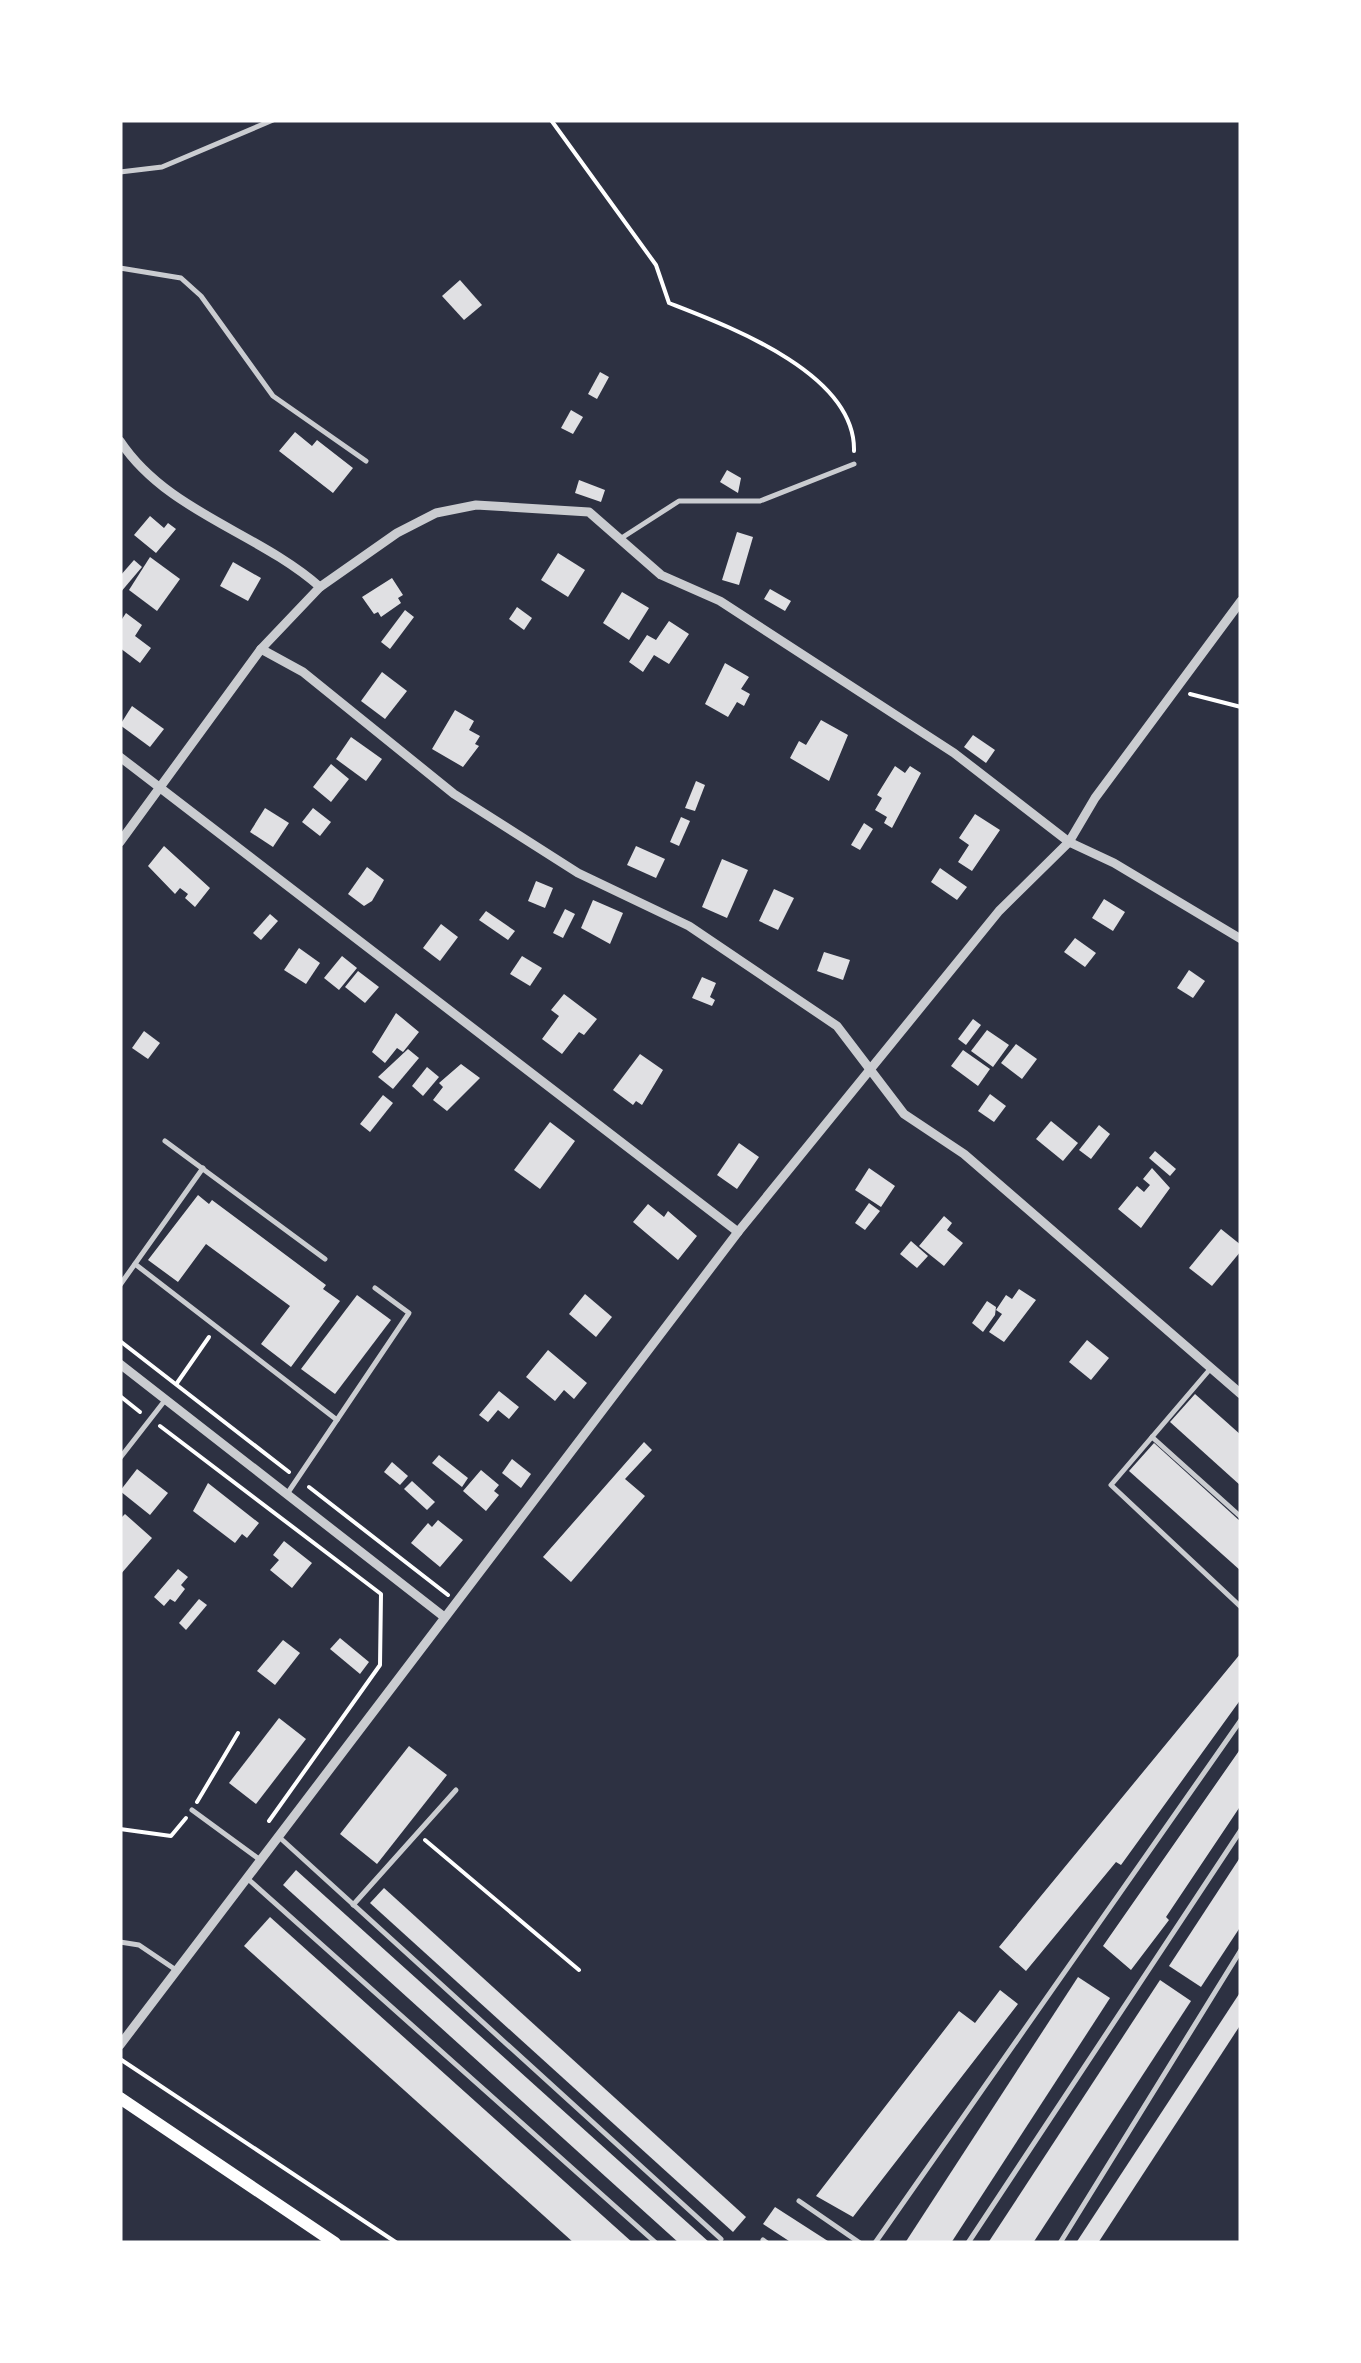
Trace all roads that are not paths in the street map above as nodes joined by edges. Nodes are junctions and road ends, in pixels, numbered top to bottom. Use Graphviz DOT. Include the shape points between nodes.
graph roads {
  1 [pos="272,120"];
  2 [pos="120,172"];
  3 [pos="120,268"];
  4 [pos="120,441"];
  5 [pos="366,461"];
  6 [pos="854,464"];
  7 [pos="620,540"];
  8 [pos="320,587"];
  9 [pos="1241,601"];
  10 [pos="262,649"];
  11 [pos="120,757"];
  12 [pos="160,788"];
  13 [pos="120,842"];
  14 [pos="1069,842"];
  15 [pos="1241,939"];
  16 [pos="872,1068"];
  17 [pos="166,1140"];
  18 [pos="202,1168"];
  19 [pos="738,1232"];
  20 [pos="326,1259"];
  21 [pos="135,1264"];
  22 [pos="120,1285"];
  23 [pos="375,1288"];
  24 [pos="120,1364"];
  25 [pos="1211,1368"];
  26 [pos="1241,1394"];
  27 [pos="166,1399"];
  28 [pos="337,1420"];
  29 [pos="1152,1437"];
  30 [pos="120,1458"];
  31 [pos="287,1494"];
  32 [pos="1241,1516"];
  33 [pos="1241,1607"];
  34 [pos="444,1616"];
  35 [pos="1241,1720"];
  36 [pos="456,1790"];
  37 [pos="192,1810"];
  38 [pos="1241,1830"];
  39 [pos="278,1836"];
  40 [pos="259,1859"];
  41 [pos="246,1877"];
  42 [pos="353,1905"];
  43 [pos="120,1942"];
  44 [pos="1241,1950"];
  45 [pos="176,1970"];
  46 [pos="120,2045"];
  47 [pos="120,2098"];
  48 [pos="799,2201"];
  49 [pos="720,2239"];
  50 [pos="335,2243"];
  51 [pos="656,2243"];
  52 [pos="860,2243"];
  53 [pos="875,2243"];
  54 [pos="968,2243"];
  55 [pos="1060,2243"];
  1 -- 2 [label="lane" via="162,167"];
  3 -- 5 [label="lane" via="181,278 273,396"];
  4 -- 8 [label="street" via="138,467 189,505 296,566"];
  6 -- 7 [label="lane" via="760,501 678,501"];
  7 -- 8 [label="street" via="589,512 476,505 436,513"];
  7 -- 14 [label="street" via="661,575 720,600 954,753"];
  8 -- 10 [label="street"];
  9 -- 14 [label="street"];
  10 -- 12 [label="street"];
  10 -- 16 [label="street" via="304,672 454,794 578,873 689,926 787,988 836,1026"];
  11 -- 12 [label="street"];
  12 -- 13 [label="street"];
  12 -- 19 [label="street"];
  14 -- 15 [label="street"];
  14 -- 16 [label="street" via="999,911"];
  16 -- 19 [label="street"];
  16 -- 25 [label="street" via="904,1114 964,1154"];
  17 -- 18 [label="lane"];
  18 -- 20 [label="lane"];
  18 -- 21 [label="lane"];
  19 -- 34 [label="street"];
  21 -- 22 [label="lane"];
  21 -- 28 [label="lane"];
  23 -- 28 [label="lane" via="409,1314"];
  24 -- 27 [label="street"];
  25 -- 26 [label="street"];
  25 -- 29 [label="lane"];
  27 -- 30 [label="lane"];
  27 -- 31 [label="street"];
  28 -- 31 [label="lane"];
  29 -- 32 [label="lane"];
  29 -- 33 [label="lane" via="1112,1485"];
  31 -- 34 [label="street"];
  34 -- 39 [label="street"];
  35 -- 53 [label="lane"];
  36 -- 42 [label="lane"];
  37 -- 40 [label="lane"];
  38 -- 54 [label="lane"];
  39 -- 40 [label="street"];
  39 -- 42 [label="lane"];
  40 -- 41 [label="street"];
  41 -- 45 [label="street"];
  41 -- 51 [label="lane"];
  42 -- 49 [label="lane"];
  43 -- 45 [label="lane" via="139,1945"];
  44 -- 55 [label="lane"];
  45 -- 46 [label="street"];
  47 -- 50 [label="main road"];
  48 -- 52 [label="lane"];
}
